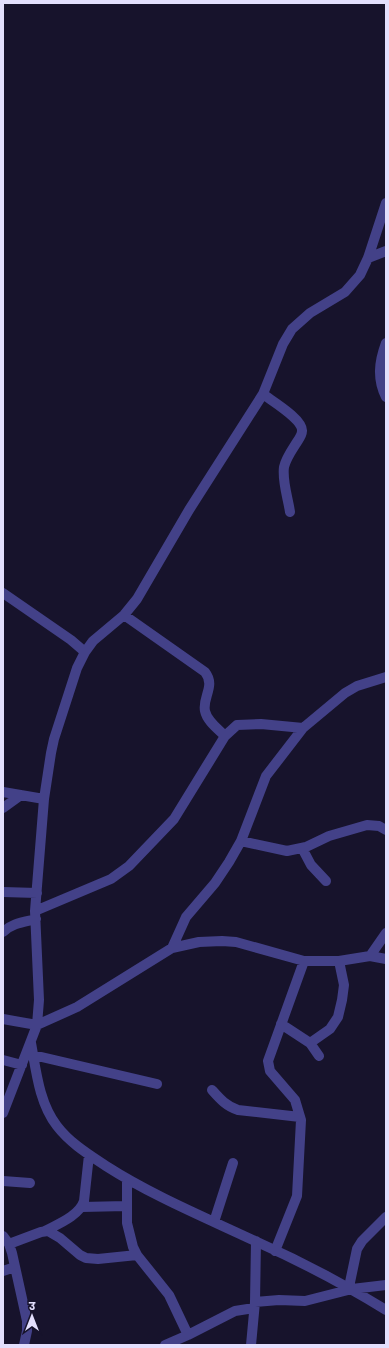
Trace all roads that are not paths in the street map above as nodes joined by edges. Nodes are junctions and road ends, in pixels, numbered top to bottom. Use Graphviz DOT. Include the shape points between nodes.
graph roads {
  1 [pos="386,203"];
  2 [pos="386,250"];
  3 [pos="368,258"];
  4 [pos="386,343"];
  5 [pos="263,394"];
  6 [pos="386,397"];
  7 [pos="290,512"];
  8 [pos="3,593"];
  9 [pos="124,615"];
  10 [pos="85,652"];
  11 [pos="386,677"];
  12 [pos="302,728"];
  13 [pos="225,736"];
  14 [pos="3,792"];
  15 [pos="21,795"];
  16 [pos="44,800"];
  17 [pos="3,808"];
  18 [pos="386,830"];
  19 [pos="240,840"];
  20 [pos="302,848"];
  21 [pos="326,881"];
  22 [pos="3,892"];
  23 [pos="37,893"];
  24 [pos="35,915"];
  25 [pos="3,932"];
  26 [pos="386,933"];
  27 [pos="172,948"];
  28 [pos="370,956"];
  29 [pos="386,959"];
  30 [pos="304,961"];
  31 [pos="339,961"];
  32 [pos="3,1019"];
  33 [pos="281,1024"];
  34 [pos="37,1025"];
  35 [pos="30,1042"];
  36 [pos="310,1044"];
  37 [pos="33,1055"];
  38 [pos="319,1056"];
  39 [pos="3,1060"];
  40 [pos="22,1065"];
  41 [pos="157,1084"];
  42 [pos="212,1090"];
  43 [pos="3,1113"];
  44 [pos="300,1117"];
  45 [pos="89,1155"];
  46 [pos="233,1163"];
  47 [pos="127,1180"];
  48 [pos="3,1181"];
  49 [pos="30,1183"];
  50 [pos="126,1206"];
  51 [pos="82,1207"];
  52 [pos="386,1217"];
  53 [pos="214,1222"];
  54 [pos="45,1231"];
  55 [pos="6,1240"];
  56 [pos="256,1241"];
  57 [pos="275,1251"];
  58 [pos="137,1255"];
  59 [pos="15,1267"];
  60 [pos="3,1271"];
  61 [pos="386,1285"];
  62 [pos="350,1288"];
  63 [pos="254,1305"];
  64 [pos="386,1310"];
  65 [pos="188,1335"];
  66 [pos="24,1345"];
  67 [pos="165,1345"];
  68 [pos="251,1345"];
  1 -- 3 [label="street"];
  2 -- 3 [label="street"];
  3 -- 5 [label="street" via="360,274 345,292 310,313 292,329 283,344"];
  4 -- 6 [label="street" via="380,375"];
  5 -- 7 [label="street" via="301,424 301,435 284,468"];
  5 -- 9 [label="street" via="188,510 137,599"];
  8 -- 10 [label="street"];
  9 -- 10 [label="street" via="93,641"];
  9 -- 13 [label="street" via="205,672 210,686 205,711 208,718"];
  10 -- 16 [label="street" via="77,668 54,739"];
  11 -- 12 [label="street" via="357,686"];
  12 -- 13 [label="street" via="261,724 237,725"];
  12 -- 19 [label="street" via="263,782"];
  13 -- 24 [label="street" via="174,819 129,866 110,879"];
  14 -- 15 [label="street"];
  15 -- 16 [label="street"];
  15 -- 17 [label="street"];
  16 -- 23 [label="street"];
  18 -- 20 [label="street" via="379,826 367,825 329,836"];
  19 -- 20 [label="street" via="279,850"];
  19 -- 27 [label="street" via="215,883 186,917"];
  20 -- 21 [label="street"];
  22 -- 23 [label="street"];
  23 -- 24 [label="street"];
  24 -- 25 [label="street" via="8,927"];
  24 -- 34 [label="street" via="39,1000"];
  26 -- 28 [label="street"];
  27 -- 30 [label="street" via="199,942 236,942"];
  27 -- 34 [label="street" via="77,1007"];
  28 -- 29 [label="street"];
  28 -- 31 [label="street"];
  30 -- 31 [label="street"];
  30 -- 33 [label="street"];
  31 -- 36 [label="street" via="344,989 338,1017 330,1029"];
  32 -- 34 [label="street"];
  33 -- 36 [label="street"];
  33 -- 44 [label="street" via="268,1066 296,1100"];
  34 -- 35 [label="street"];
  35 -- 37 [label="street"];
  35 -- 40 [label="street"];
  36 -- 38 [label="street"];
  37 -- 41 [label="street"];
  37 -- 45 [label="street" via="47,1109 56,1125"];
  39 -- 40 [label="street"];
  40 -- 43 [label="street"];
  42 -- 44 [label="street" via="223,1103 238,1110"];
  44 -- 57 [label="street" via="297,1196"];
  45 -- 47 [label="street"];
  45 -- 51 [label="street"];
  46 -- 53 [label="street"];
  47 -- 50 [label="street"];
  47 -- 53 [label="street"];
  48 -- 49 [label="street"];
  50 -- 51 [label="street"];
  50 -- 58 [label="street" via="127,1223"];
  51 -- 54 [label="street"];
  52 -- 62 [label="street" via="357,1249"];
  53 -- 56 [label="street"];
  54 -- 55 [label="street"];
  54 -- 58 [label="street" via="54,1234 86,1258"];
  55 -- 59 [label="street"];
  56 -- 57 [label="street"];
  56 -- 63 [label="street"];
  57 -- 62 [label="street"];
  58 -- 65 [label="street" via="170,1295"];
  59 -- 60 [label="street"];
  59 -- 66 [label="street" via="27,1321 28,1331"];
  61 -- 62 [label="street"];
  62 -- 63 [label="street" via="305,1301 272,1301"];
  62 -- 64 [label="street"];
  63 -- 65 [label="street" via="235,1311"];
  63 -- 68 [label="street"];
  65 -- 67 [label="street"];
}
